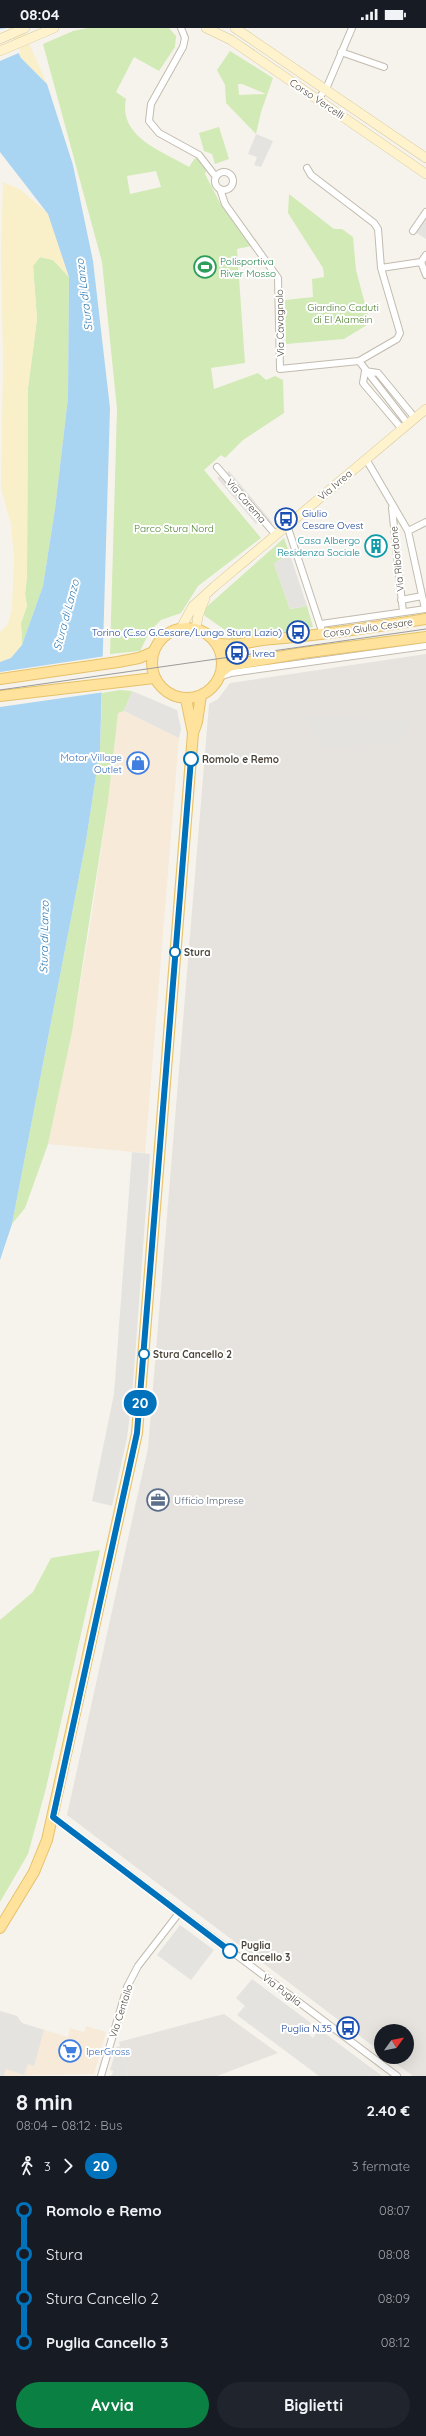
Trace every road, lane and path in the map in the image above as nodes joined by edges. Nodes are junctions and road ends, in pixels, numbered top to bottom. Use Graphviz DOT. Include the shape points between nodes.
graph roads {
  1 [pos="25,28"];
  2 [pos="54,28"];
  3 [pos="181,28"];
  4 [pos="206,28"];
  5 [pos="235,28"];
  6 [pos="352,28"];
  7 [pos="0,39"];
  8 [pos="0,51"];
  9 [pos="341,52"];
  10 [pos="384,67"];
  11 [pos="326,89"];
  12 [pos="318,99"];
  13 [pos="426,158"];
  14 [pos="307,168"];
  15 [pos="426,174"];
  16 [pos="216,177"];
  17 [pos="224,189"];
  18 [pos="426,212"];
  19 [pos="413,231"];
  20 [pos="426,255"];
  21 [pos="421,262"];
  22 [pos="381,268"];
  23 [pos="426,275"];
  24 [pos="358,361"];
  25 [pos="365,371"];
  26 [pos="426,409"];
  27 [pos="408,424"];
  28 [pos="366,459"];
  29 [pos="217,467"];
  30 [pos="392,506"];
  31 [pos="426,522"];
  32 [pos="287,525"];
  33 [pos="408,531"];
  34 [pos="276,535"];
  35 [pos="207,593"];
  36 [pos="422,596"];
  37 [pos="401,600"];
  38 [pos="403,612"];
  39 [pos="426,612"];
  40 [pos="182,628"];
  41 [pos="196,629"];
  42 [pos="322,629"];
  43 [pos="426,637"];
  44 [pos="216,643"];
  45 [pos="426,646"];
  46 [pos="153,652"];
  47 [pos="220,674"];
  48 [pos="154,678"];
  49 [pos="0,679"];
  50 [pos="202,695"];
  51 [pos="0,696"];
  52 [pos="186,699"];
  53 [pos="193,734"];
  54 [pos="53,1817"];
  55 [pos="179,1913"];
  56 [pos="0,1928"];
  57 [pos="101,2076"];
  58 [pos="397,2076"];
  1 -- 7 [label="main road"];
  2 -- 8 [label="main road"];
  3 -- 16 [label="street" via="185,38 183,47 151,104 149,121 159,133 199,155"];
  4 -- 12 [label="main road, Corso Vercelli" via="231,40"];
  5 -- 11 [label="main road, Corso Vercelli"];
  6 -- 9 [label="street"];
  9 -- 10 [label="street"];
  9 -- 11 [label="street"];
  11 -- 12 [label="street"];
  11 -- 13 [label="main road, Corso Vercelli"];
  12 -- 15 [label="main road, Corso Vercelli"];
  14 -- 22 [label="street" via="311,175 376,226"];
  16 -- 17 [label="street" via="215,183"];
  16 -- 17 [label="street" via="223,172 230,175 232,183"];
  17 -- 24 [label="street, Via Cavagnolo" via="223,200 278,278 280,369"];
  18 -- 19 [label="street"];
  20 -- 21 [label="street"];
  21 -- 22 [label="street"];
  21 -- 23 [label="street"];
  22 -- 24 [label="street" via="399,336"];
  24 -- 25 [label="street"];
  25 -- 27 [label="street" via="378,373"];
  25 -- 27 [label="street" via="363,383"];
  26 -- 27 [label="main road, Via Ivrea"];
  27 -- 28 [label="main road, Via Ivrea"];
  28 -- 30 [label="street, Via Ribordone"];
  28 -- 32 [label="main road, Via Ivrea"];
  29 -- 34 [label="street, Via Carema"];
  30 -- 33 [label="street, Via Ribordone"];
  30 -- 37 [label="street, Via Ribordone"];
  31 -- 33 [label="street"];
  32 -- 34 [label="main road, Via Ivrea"];
  32 -- 42 [label="street"];
  33 -- 36 [label="street, Via Ribordone"];
  34 -- 35 [label="main road, Via Ivrea"];
  35 -- 40 [label="main road, Via Ivrea" via="193,606"];
  35 -- 41 [label="main road, Via Ivrea" via="200,607"];
  36 -- 37 [label="street"];
  36 -- 39 [label="street, Via Ribordone"];
  37 -- 38 [label="street, Via Ribordone"];
  38 -- 39 [label="street, Corso Giulio Cesare"];
  38 -- 42 [label="street, Corso Giulio Cesare"];
  39 -- 42 [label="main road, Corso Giulio Cesare"];
  40 -- 41 [label="main road"];
  40 -- 46 [label="main road" via="164,636"];
  41 -- 44 [label="main road"];
  42 -- 44 [label="main road, Corso Giulio Cesare" via="300,638 272,639 230,646"];
  43 -- 47 [label="main road, Corso Giulio Cesare" via="231,665"];
  44 -- 47 [label="main road" via="221,655"];
  45 -- 47 [label="street"];
  46 -- 48 [label="main road" via="151,665"];
  46 -- 49 [label="main road" via="118,662"];
  47 -- 50 [label="main road" via="212,688"];
  48 -- 51 [label="main road"];
  48 -- 52 [label="main road" via="167,693"];
  50 -- 52 [label="main road"];
  50 -- 53 [label="main road" via="198,722"];
  52 -- 53 [label="main road"];
  53 -- 54 [label="main road" via="137,1433"];
  54 -- 55 [label="street, Via Puglia"];
  54 -- 56 [label="main road" via="34,1872"];
  55 -- 57 [label="street, Via Centallo" via="138,1966 127,1987"];
  55 -- 58 [label="street, Via Puglia"];
}
